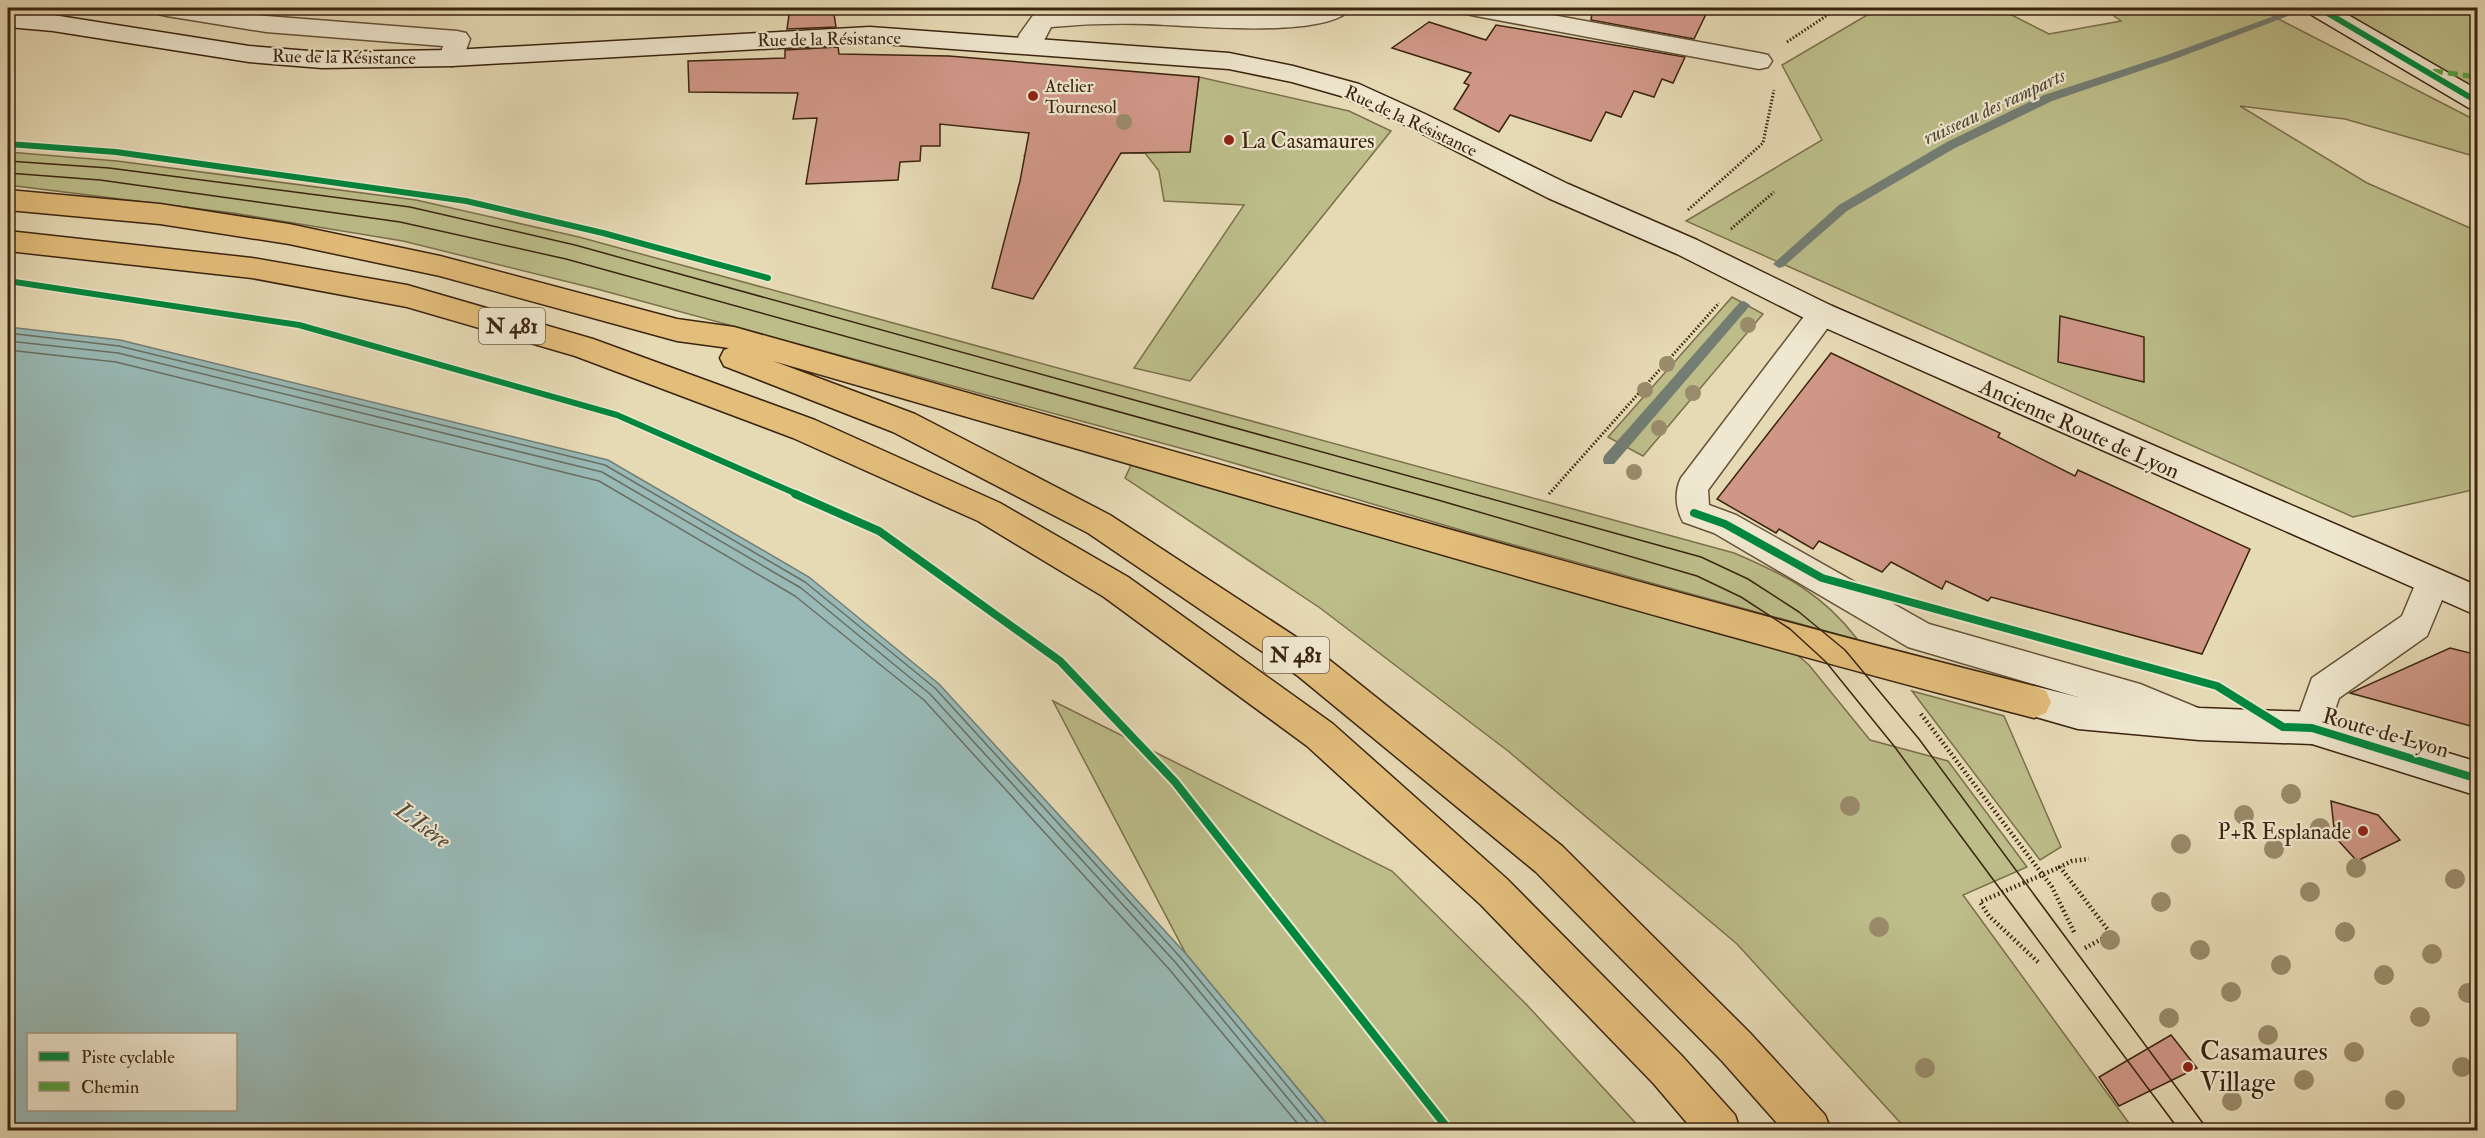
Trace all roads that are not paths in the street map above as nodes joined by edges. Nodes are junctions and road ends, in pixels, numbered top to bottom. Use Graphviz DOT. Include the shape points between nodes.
graph roads {
  1 [pos="167,8"];
  2 [pos="1339,8"];
  3 [pos="1476,8"];
  4 [pos="2325,11"];
  5 [pos="8,19"];
  6 [pos="1029,46"];
  7 [pos="452,57"];
  8 [pos="1759,61"];
  9 [pos="2478,102"];
  10 [pos="8,200"];
  11 [pos="8,241"];
  12 [pos="1687,246"];
  13 [pos="1822,314"];
  14 [pos="677,330"];
  15 [pos="2432,583"];
  16 [pos="2478,602"];
  17 [pos="2034,702"];
  18 [pos="2199,724"];
  19 [pos="2312,728"];
  20 [pos="2478,778"];
  21 [pos="1720,1131"];
  22 [pos="1810,1131"];
  1 -- 7 [label="street" via="266,24 457,39"];
  2 -- 6 [label="street" via="1311,18 1266,21 1144,16 1043,20"];
  3 -- 8 [label="street"];
  4 -- 9 [label="street"];
  5 -- 7 [label="street, Rue de la Résistance" via="249,54 322,60"];
  6 -- 7 [label="street, Rue de la Résistance" via="870,35"];
  6 -- 12 [label="street, Rue de la Résistance" via="1230,61 1350,90 1558,191"];
  10 -- 14 [label="highway, N 481" via="160,214 289,234 440,266"];
  11 -- 21 [label="highway, N 481" via="252,268 407,296 583,347 804,429 989,512 1116,587 1320,735 1494,892 1668,1070"];
  12 -- 13 [label="street, Ancienne Route de Lyon"];
  13 -- 15 [label="street, Ancienne Route de Lyon"];
  13 -- 18 [label="street, Route de Lyon" via="1692,488 1694,513 1725,524 1920,636 2140,700"];
  14 -- 17 [label="highway" via="745,341 1883,665"];
  14 -- 22 [label="highway, N 481" via="724,353 904,423 1099,524 1310,665 1549,859 1736,1047"];
  15 -- 16 [label="street, Ancienne Route de Lyon"];
  15 -- 19 [label="street, Route de Lyon" via="2415,626 2324,689"];
  17 -- 18 [label="street, Route de Lyon" via="2078,712"];
  18 -- 19 [label="street, Route de Lyon"];
  19 -- 20 [label="street, Route de Lyon"];
}
